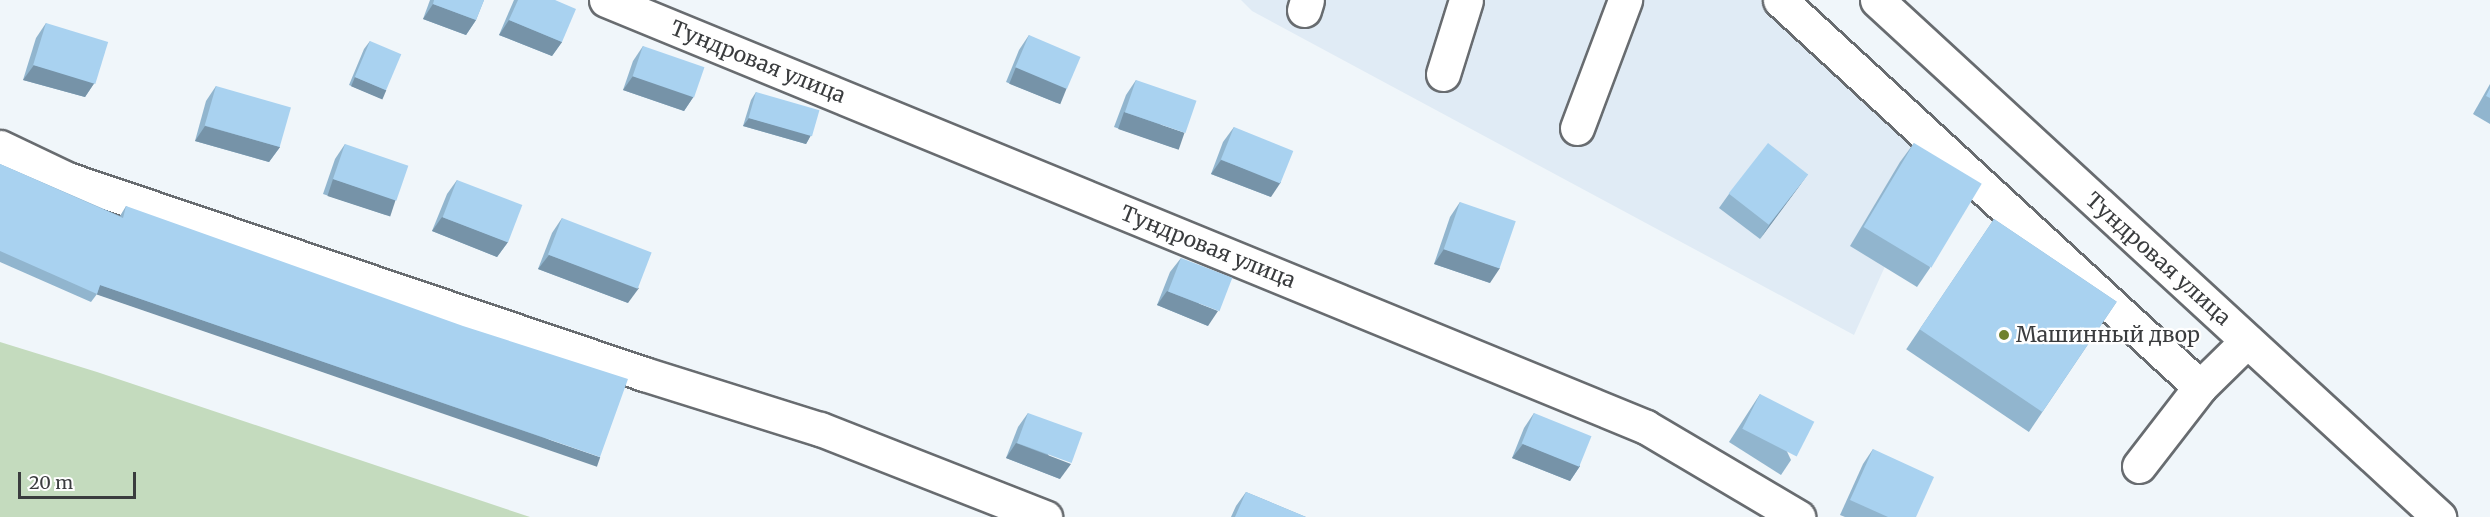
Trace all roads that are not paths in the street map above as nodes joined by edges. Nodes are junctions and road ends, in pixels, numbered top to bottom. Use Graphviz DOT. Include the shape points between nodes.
graph roads {
  1 [pos="606,0"];
  2 [pos="1466,0"];
  3 [pos="1625,0"];
  4 [pos="1780,0"];
  5 [pos="1877,0"];
  6 [pos="1443,74"];
  7 [pos="1577,128"];
  8 [pos="0,147"];
  9 [pos="2247,341"];
  10 [pos="2200,387"];
  11 [pos="2139,466"];
  12 [pos="1045,517"];
  13 [pos="1798,517"];
  14 [pos="2439,517"];
  1 -- 13 [label="street, Тундровая улица" via="1646,427"];
  2 -- 6 [label="street"];
  3 -- 7 [label="street"];
  4 -- 10 [label="street"];
  5 -- 9 [label="street, Тундровая улица"];
  8 -- 12 [label="street" via="67,179 644,374 820,429"];
  9 -- 10 [label="street"];
  9 -- 14 [label="street, Тундровая улица"];
  10 -- 11 [label="street"];
}
